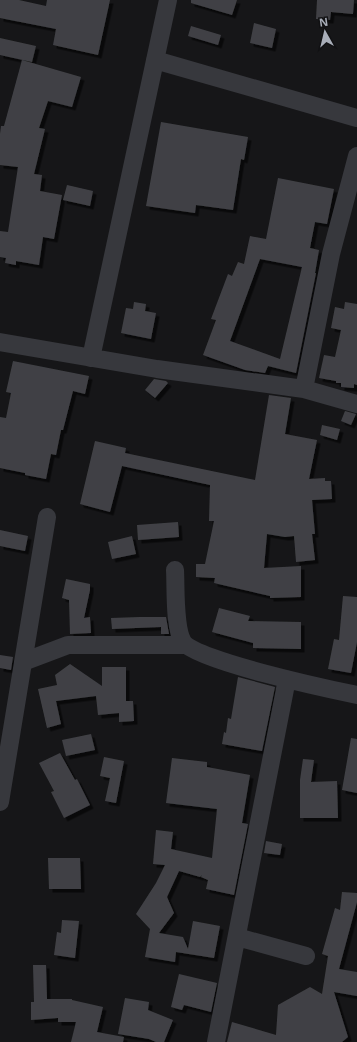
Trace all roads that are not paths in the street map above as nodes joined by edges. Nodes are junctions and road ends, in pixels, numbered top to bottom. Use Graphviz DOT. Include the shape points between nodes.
graph roads {
  1 [pos="168,0"];
  2 [pos="155,60"];
  3 [pos="357,118"];
  4 [pos="357,156"];
  5 [pos="0,342"];
  6 [pos="91,358"];
  7 [pos="304,390"];
  8 [pos="357,404"];
  9 [pos="47,517"];
  10 [pos="175,570"];
  11 [pos="186,645"];
  12 [pos="23,662"];
  13 [pos="287,679"];
  14 [pos="357,694"];
  15 [pos="0,802"];
  16 [pos="236,937"];
  17 [pos="306,956"];
  18 [pos="216,1042"];
  1 -- 2 [label="street"];
  2 -- 3 [label="street"];
  2 -- 6 [label="street"];
  4 -- 7 [label="street" via="331,254"];
  5 -- 6 [label="street"];
  6 -- 7 [label="street"];
  7 -- 8 [label="street"];
  9 -- 12 [label="street"];
  10 -- 11 [label="street" via="179,632"];
  11 -- 12 [label="street" via="68,645"];
  11 -- 13 [label="street" via="197,652"];
  12 -- 15 [label="street"];
  13 -- 14 [label="street"];
  13 -- 16 [label="street"];
  16 -- 17 [label="street"];
  16 -- 18 [label="street"];
}
